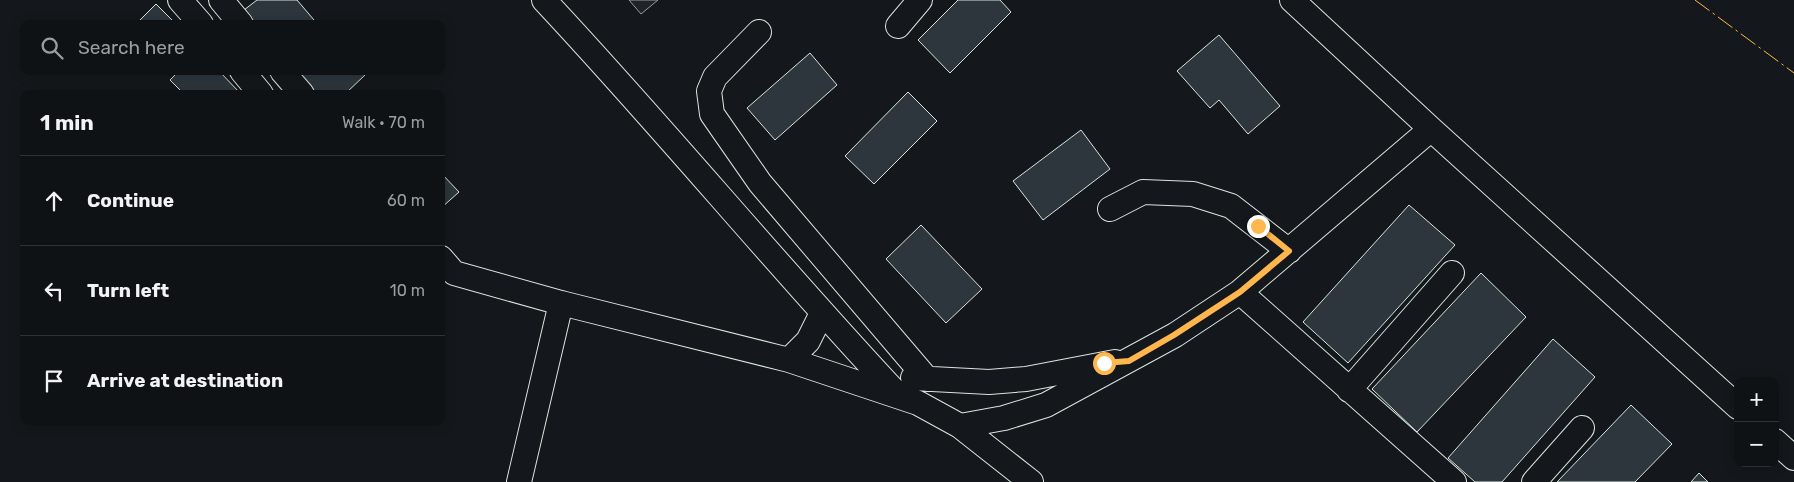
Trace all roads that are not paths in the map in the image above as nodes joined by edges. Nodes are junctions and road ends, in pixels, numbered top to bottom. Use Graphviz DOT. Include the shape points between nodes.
graph roads {
  1 [pos="180,0"];
  2 [pos="221,0"];
  3 [pos="544,0"];
  4 [pos="920,0"];
  5 [pos="1292,0"];
  6 [pos="198,20"];
  7 [pos="238,20"];
  8 [pos="898,26"];
  9 [pos="759,32"];
  10 [pos="245,75"];
  11 [pos="285,75"];
  12 [pos="258,90"];
  13 [pos="299,90"];
  14 [pos="1431,129"];
  15 [pos="1110,209"];
  16 [pos="1289,251"];
  17 [pos="445,267"];
  18 [pos="1452,273"];
  19 [pos="1240,292"];
  20 [pos="561,303"];
  21 [pos="822,313"];
  22 [pos="789,360"];
  23 [pos="1129,361"];
  24 [pos="881,377"];
  25 [pos="927,379"];
  26 [pos="1349,390"];
  27 [pos="899,396"];
  28 [pos="1734,403"];
  29 [pos="960,426"];
  30 [pos="1582,428"];
  31 [pos="1779,445"];
  32 [pos="1794,458"];
  33 [pos="519,482"];
  34 [pos="1031,482"];
  35 [pos="1454,482"];
  36 [pos="1534,482"];
  1 -- 6 [label="street"];
  2 -- 7 [label="street"];
  3 -- 21 [label="street" via="688,158"];
  4 -- 8 [label="street"];
  5 -- 14 [label="street"];
  9 -- 25 [label="street" via="715,77 709,91 712,114 760,183"];
  10 -- 12 [label="street"];
  11 -- 13 [label="street"];
  14 -- 16 [label="street"];
  14 -- 28 [label="street"];
  15 -- 16 [label="street" via="1144,192 1193,194 1231,206"];
  16 -- 19 [label="street"];
  17 -- 20 [label="street"];
  18 -- 26 [label="street"];
  19 -- 23 [label="street"];
  19 -- 26 [label="street"];
  20 -- 22 [label="street"];
  20 -- 33 [label="street"];
  21 -- 22 [label="street" via="808,341"];
  21 -- 24 [label="street"];
  22 -- 27 [label="street"];
  23 -- 25 [label="street" via="1026,379 990,382"];
  23 -- 29 [label="street" via="1046,405 1004,418"];
  24 -- 25 [label="street"];
  24 -- 27 [label="street"];
  26 -- 35 [label="street"];
  27 -- 29 [label="street"];
  29 -- 34 [label="street"];
  30 -- 36 [label="street"];
  31 -- 32 [label="street"];
}
